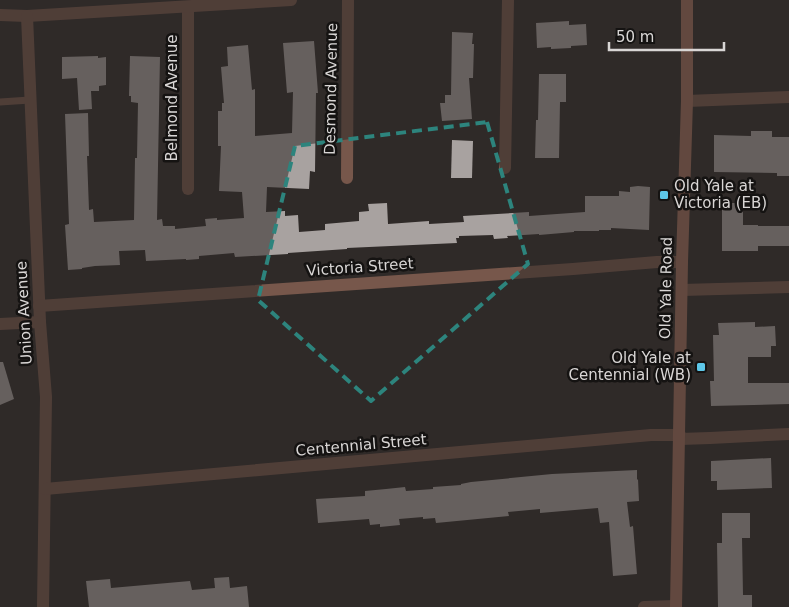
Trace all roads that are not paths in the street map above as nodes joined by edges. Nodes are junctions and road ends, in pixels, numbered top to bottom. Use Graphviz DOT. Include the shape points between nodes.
graph roads {
  1 [pos="291,0"];
  2 [pos="348,0"];
  3 [pos="508,0"];
  4 [pos="687,0"];
  5 [pos="188,7"];
  6 [pos="0,15"];
  7 [pos="27,16"];
  8 [pos="789,97"];
  9 [pos="30,100"];
  10 [pos="687,101"];
  11 [pos="0,102"];
  12 [pos="505,168"];
  13 [pos="347,178"];
  14 [pos="188,189"];
  15 [pos="682,262"];
  16 [pos="789,287"];
  17 [pos="682,290"];
  18 [pos="40,306"];
  19 [pos="40,322"];
  20 [pos="0,324"];
  21 [pos="789,434"];
  22 [pos="680,437"];
  23 [pos="45,489"];
  24 [pos="43,607"];
  25 [pos="644,607"];
  26 [pos="676,607"];
  1 -- 5 [label="street"];
  2 -- 13 [label="street, Desmond Avenue"];
  3 -- 12 [label="street"];
  4 -- 10 [label="street, Old Yale Road"];
  5 -- 7 [label="street"];
  5 -- 14 [label="street, Belmond Avenue"];
  6 -- 7 [label="street"];
  7 -- 9 [label="street, Union Avenue"];
  8 -- 10 [label="street"];
  9 -- 11 [label="lane"];
  9 -- 18 [label="street, Union Avenue"];
  10 -- 15 [label="street, Old Yale Road"];
  15 -- 17 [label="street, Old Yale Road"];
  15 -- 18 [label="street, Victoria Street"];
  16 -- 17 [label="street"];
  17 -- 22 [label="street, Old Yale Road"];
  18 -- 19 [label="street, Union Avenue"];
  19 -- 20 [label="street"];
  19 -- 23 [label="street, Union Avenue" via="46,397"];
  21 -- 22 [label="street, Centennial Street"];
  22 -- 23 [label="street, Centennial Street" via="651,436"];
  22 -- 26 [label="street, Old Yale Road"];
  23 -- 24 [label="street, Union Avenue"];
  25 -- 26 [label="street"];
}
